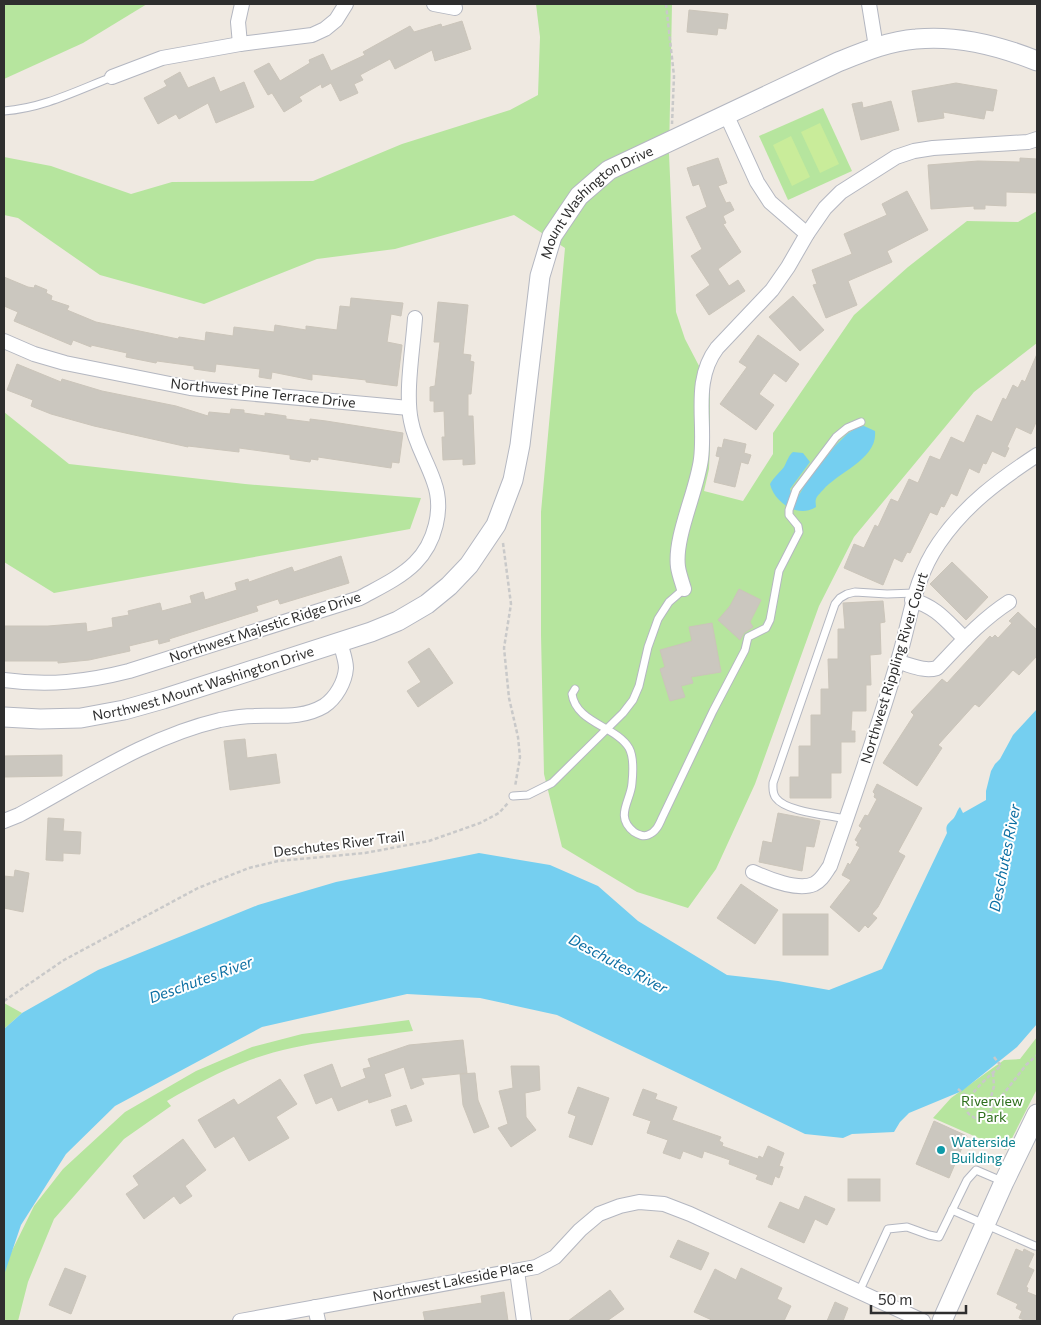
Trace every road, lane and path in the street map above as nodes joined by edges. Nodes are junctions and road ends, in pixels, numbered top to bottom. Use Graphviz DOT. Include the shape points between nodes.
graph roads {
  1 [pos="242,4"];
  2 [pos="346,4"];
  3 [pos="434,4"];
  4 [pos="666,4"];
  5 [pos="869,4"];
  6 [pos="455,8"];
  7 [pos="240,44"];
  8 [pos="876,47"];
  9 [pos="1037,62"];
  10 [pos="112,77"];
  11 [pos="4,110"];
  12 [pos="726,114"];
  13 [pos="1037,139"];
  14 [pos="670,140"];
  15 [pos="807,234"];
  16 [pos="415,318"];
  17 [pos="4,341"];
  18 [pos="408,408"];
  19 [pos="861,422"];
  20 [pos="1037,455"];
  21 [pos="496,525"];
  22 [pos="684,589"];
  23 [pos="914,597"];
  24 [pos="1009,602"];
  25 [pos="398,621"];
  26 [pos="965,639"];
  27 [pos="340,642"];
  28 [pos="898,662"];
  29 [pos="4,680"];
  30 [pos="575,689"];
  31 [pos="4,717"];
  32 [pos="606,730"];
  33 [pos="512,796"];
  34 [pos="846,819"];
  35 [pos="4,821"];
  36 [pos="753,872"];
  37 [pos="4,1001"];
  38 [pos="1037,1055"];
  39 [pos="994,1057"];
  40 [pos="993,1073"];
  41 [pos="958,1089"];
  42 [pos="970,1099"];
  43 [pos="994,1107"];
  44 [pos="1037,1114"];
  45 [pos="1031,1140"];
  46 [pos="1004,1182"];
  47 [pos="952,1210"];
  48 [pos="985,1225"];
  49 [pos="1035,1246"];
  50 [pos="517,1271"];
  51 [pos="859,1292"];
  52 [pos="315,1307"];
  53 [pos="240,1321"];
  54 [pos="318,1321"];
  55 [pos="524,1321"];
  56 [pos="923,1321"];
  57 [pos="942,1321"];
  1 -- 7 [label="street" via="238,22"];
  2 -- 7 [label="street" via="336,20 312,34"];
  3 -- 6 [label="street"];
  4 -- 14 [label="path" via="674,76"];
  5 -- 8 [label="street"];
  7 -- 10 [label="street" via="162,58"];
  8 -- 9 [label="main road, Mount Washington Drive" via="916,39 949,39 992,46"];
  8 -- 12 [label="main road, Mount Washington Drive"];
  10 -- 11 [label="lane" via="52,102"];
  12 -- 14 [label="main road, Mount Washington Drive"];
  12 -- 15 [label="street" via="757,182 770,202"];
  13 -- 15 [label="street" via="933,148 896,157 841,192"];
  14 -- 21 [label="main road, Mount Washington Drive" via="609,170 579,196 552,236 540,276 520,445 513,480"];
  15 -- 22 [label="street" via="772,290 717,348 705,369 701,392 701,458 680,543 678,567"];
  16 -- 18 [label="street, Northwest Majestic Ridge Drive"];
  17 -- 18 [label="street, Northwest Pine Terrace Drive" via="65,363 190,388"];
  18 -- 29 [label="street, Northwest Majestic Ridge Drive" via="413,432 434,482 438,513 428,544 413,565 360,598 129,671 64,683"];
  19 -- 32 [label="lane" via="836,437 796,490 789,515 799,532 779,571 770,620 766,628 748,638 742,657 662,818 650,835 637,834 625,819 626,801 632,786 630,749"];
  20 -- 23 [label="street, Northwest Rippling River Court" via="989,488 952,525 925,565"];
  21 -- 25 [label="main road, Mount Washington Drive" via="469,565 449,586"];
  21 -- 33 [label="path" via="503,545 511,604 504,648 520,757"];
  22 -- 32 [label="lane" via="669,602 658,619 633,700"];
  23 -- 26 [label="street" via="933,608"];
  23 -- 28 [label="street, Northwest Rippling River Court"];
  23 -- 34 [label="lane" via="855,592 840,598 835,604 773,783 775,797 787,807"];
  24 -- 26 [label="street"];
  25 -- 27 [label="main road, Northwest Mount Washington Drive"];
  26 -- 28 [label="street" via="937,668 924,669"];
  27 -- 31 [label="main road, Northwest Mount Washington Drive" via="124,710 81,718"];
  27 -- 35 [label="street" via="346,668 343,681 336,696 325,706 307,714 220,720 171,736 144,746"];
  28 -- 34 [label="street, Northwest Rippling River Court"];
  30 -- 32 [label="lane" via="572,694 577,708"];
  32 -- 33 [label="lane" via="552,783 528,795"];
  33 -- 37 [label="path, Deschutes River Trail" via="499,812 480,824 429,841 365,853 278,861 198,888 64,960"];
  34 -- 36 [label="street, Northwest Rippling River Court" via="830,866 814,884 802,886 768,879"];
  38 -- 43 [label="path"];
  39 -- 40 [label="path" via="1001,1066"];
  40 -- 42 [label="path"];
  40 -- 43 [label="path" via="990,1100"];
  41 -- 42 [label="path"];
  42 -- 43 [label="path" via="966,1111 975,1118"];
  44 -- 45 [label="main road"];
  45 -- 46 [label="main road"];
  46 -- 47 [label="lane" via="976,1170 966,1180"];
  46 -- 48 [label="main road"];
  47 -- 48 [label="lane"];
  47 -- 51 [label="lane" via="939,1236 907,1227 888,1229"];
  48 -- 49 [label="lane"];
  48 -- 57 [label="main road"];
  50 -- 51 [label="street, Northwest Lakeside Place" via="536,1267 555,1257 599,1214 640,1202 664,1204 690,1214"];
  50 -- 52 [label="street, Northwest Lakeside Place"];
  50 -- 55 [label="street"];
  51 -- 56 [label="street, Northwest Lakeside Place"];
  52 -- 53 [label="street, Northwest Lakeside Place"];
  52 -- 54 [label="street"];
}
